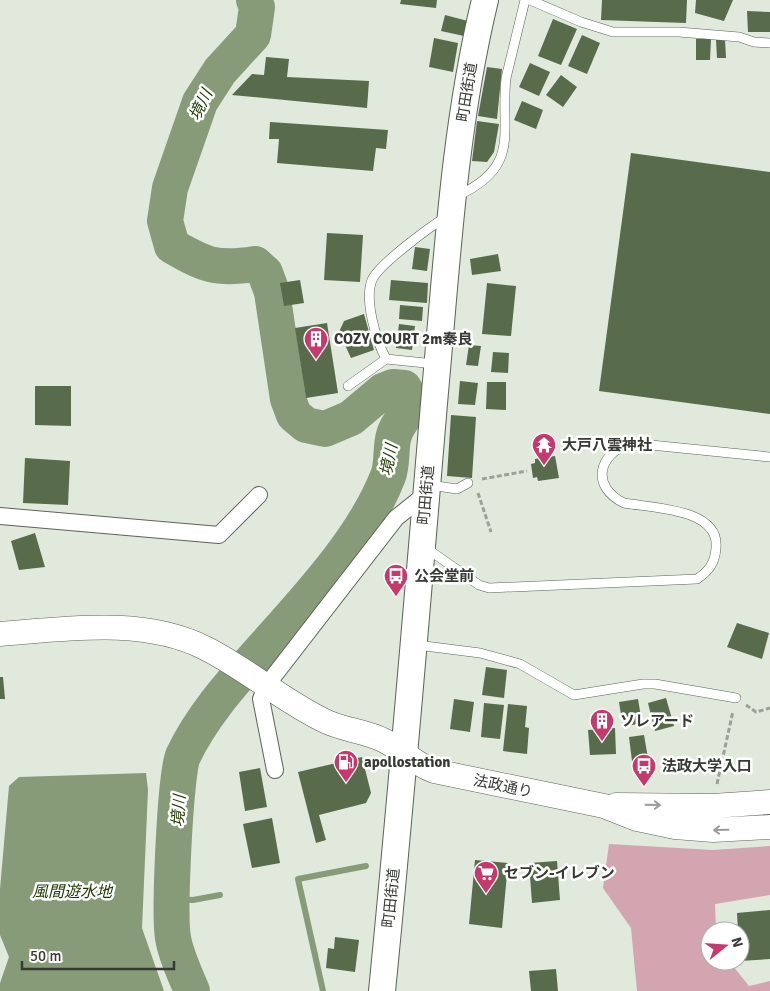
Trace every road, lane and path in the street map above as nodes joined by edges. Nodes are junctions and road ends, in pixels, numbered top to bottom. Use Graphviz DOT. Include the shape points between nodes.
graph roads {
  1 [pos="485,0"];
  2 [pos="525,0"];
  3 [pos="530,0"];
  4 [pos="770,43"];
  5 [pos="453,205"];
  6 [pos="386,359"];
  7 [pos="438,365"];
  8 [pos="348,386"];
  9 [pos="770,457"];
  10 [pos="527,471"];
  11 [pos="468,483"];
  12 [pos="427,489"];
  13 [pos="259,495"];
  14 [pos="480,497"];
  15 [pos="0,516"];
  16 [pos="491,532"];
  17 [pos="421,545"];
  18 [pos="0,634"];
  19 [pos="412,644"];
  20 [pos="262,683"];
  21 [pos="736,698"];
  22 [pos="770,708"];
  23 [pos="405,756"];
  24 [pos="275,770"];
  25 [pos="770,802"];
  26 [pos="604,806"];
  27 [pos="713,806"];
  28 [pos="770,827"];
  29 [pos="382,991"];
  1 -- 5 [label="main road, 町田街道" via="468,82"];
  2 -- 5 [label="lane" via="506,78 504,151 483,180"];
  3 -- 4 [label="lane" via="580,22 613,32 679,32"];
  5 -- 6 [label="lane" via="371,281 370,310"];
  5 -- 7 [label="main road, 町田街道"];
  6 -- 7 [label="lane"];
  6 -- 8 [label="lane"];
  7 -- 12 [label="main road, 町田街道"];
  9 -- 17 [label="lane" via="631,444 609,455 603,478 607,491 614,498 624,503 695,515 709,526 717,544 716,556 706,573 697,579 489,588 479,585"];
  10 -- 11 [label="path"];
  11 -- 12 [label="lane" via="457,489"];
  12 -- 17 [label="main road, 町田街道"];
  12 -- 20 [label="street" via="396,518"];
  13 -- 15 [label="street" via="219,535"];
  14 -- 16 [label="path"];
  17 -- 19 [label="main road, 町田街道"];
  18 -- 20 [label="street, 法政通り" via="79,628 149,631 197,645"];
  19 -- 21 [label="lane" via="480,653 520,664 574,695 656,684"];
  19 -- 23 [label="main road, 町田街道"];
  20 -- 23 [label="street, 法政通り" via="327,722 383,740"];
  20 -- 24 [label="street" via="261,699"];
  21 -- 22 [label="path" via="752,711"];
  21 -- 27 [label="path"];
  23 -- 26 [label="street, 法政通り" via="434,771"];
  23 -- 29 [label="main road, 町田街道"];
  25 -- 27 [label="street, 法政通り"];
  26 -- 27 [label="street, 法政通り, one-way"];
  28 -- 26 [label="street, 法政通り, one-way" via="713,830 675,827 637,820"];
}
